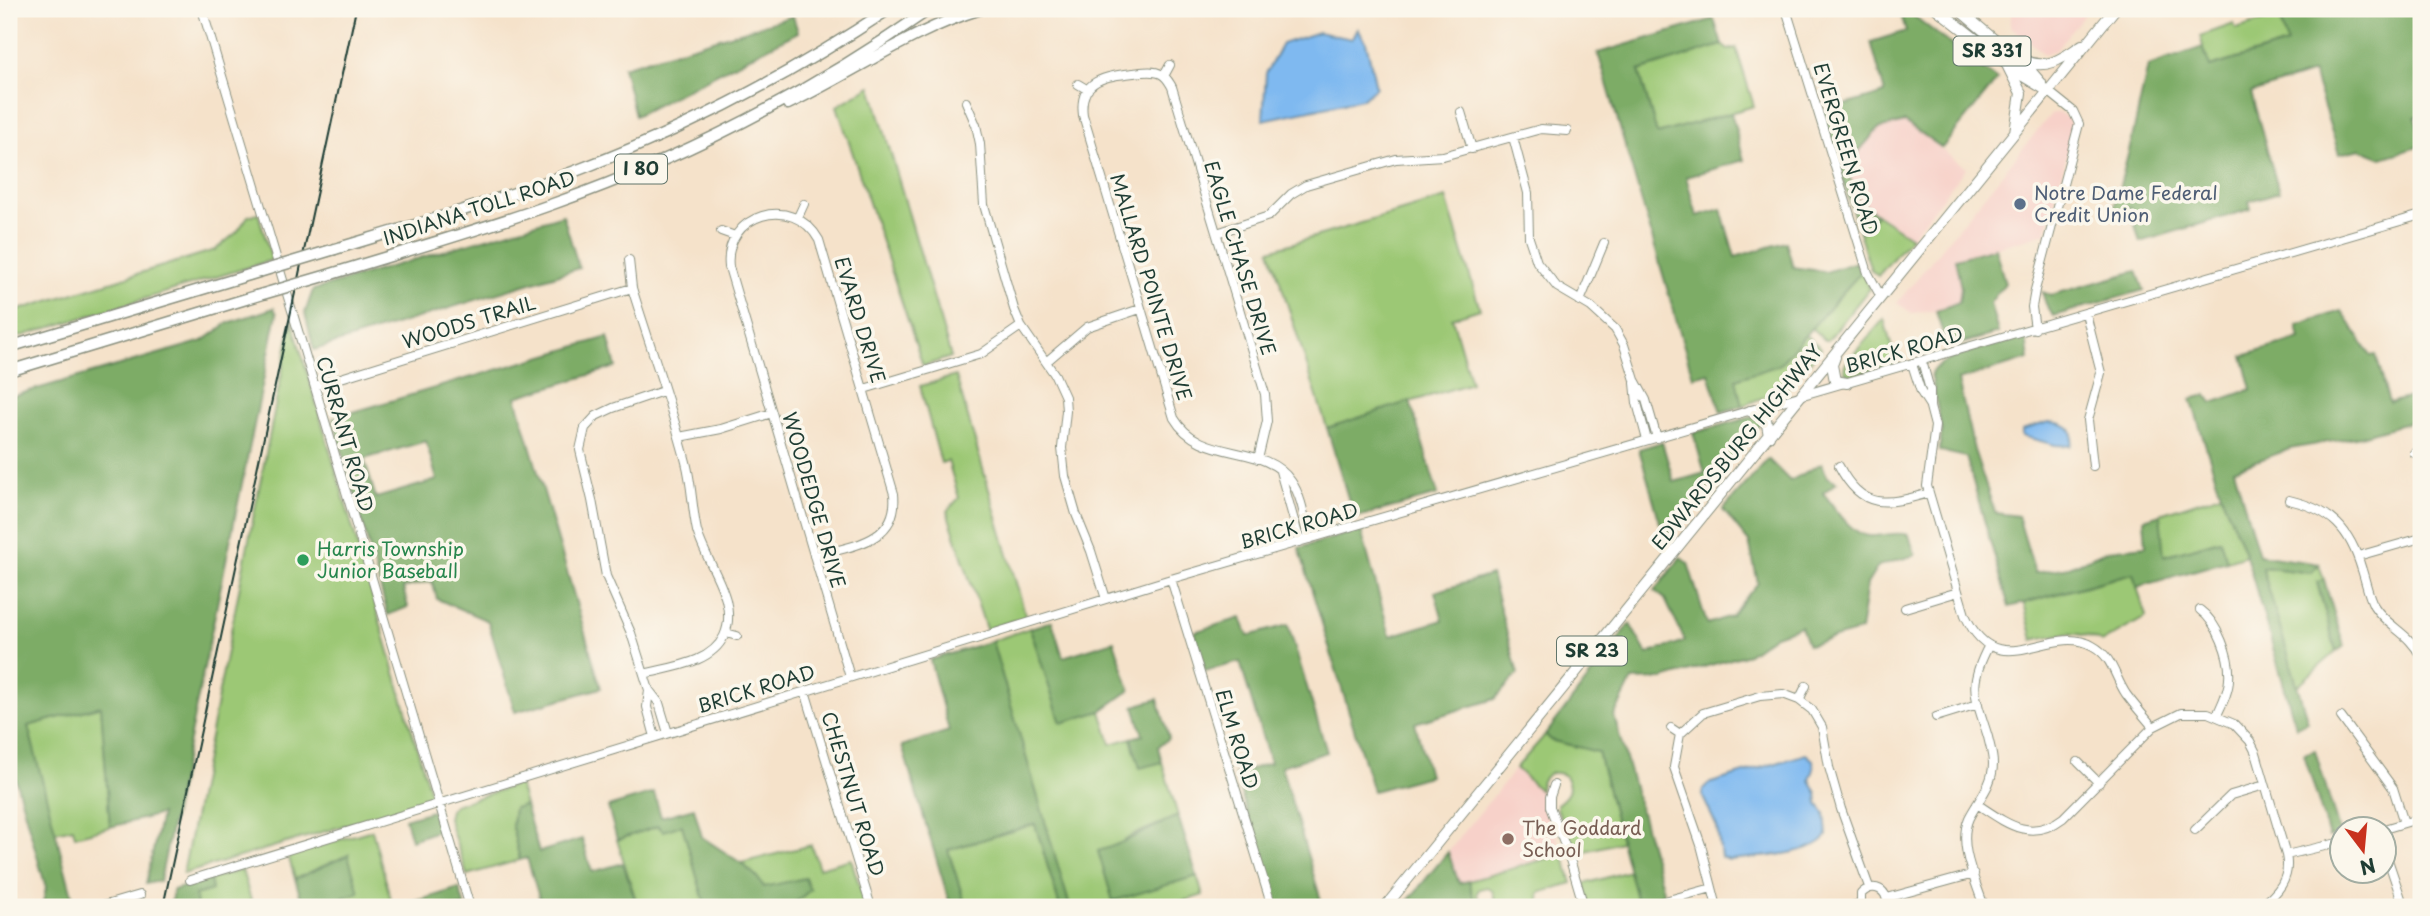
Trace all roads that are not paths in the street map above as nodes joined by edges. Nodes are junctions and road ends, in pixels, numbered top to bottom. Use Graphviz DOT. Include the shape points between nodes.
graph roads {
  1 [pos="202,9"];
  2 [pos="889,9"];
  3 [pos="930,9"];
  4 [pos="981,9"];
  5 [pos="1786,9"];
  6 [pos="1937,9"];
  7 [pos="1958,9"];
  8 [pos="2115,9"];
  9 [pos="2093,36"];
  10 [pos="2007,57"];
  11 [pos="1170,65"];
  12 [pos="1162,74"];
  13 [pos="1078,83"];
  14 [pos="1088,89"];
  15 [pos="2048,91"];
  16 [pos="966,102"];
  17 [pos="1461,112"];
  18 [pos="1567,131"];
  19 [pos="2014,133"];
  20 [pos="1513,137"];
  21 [pos="702,141"];
  22 [pos="1472,149"];
  23 [pos="804,204"];
  24 [pos="2421,215"];
  25 [pos="798,217"];
  26 [pos="721,231"];
  27 [pos="1217,233"];
  28 [pos="735,236"];
  29 [pos="1605,243"];
  30 [pos="629,260"];
  31 [pos="632,288"];
  32 [pos="1881,297"];
  33 [pos="1580,301"];
  34 [pos="1140,309"];
  35 [pos="2086,314"];
  36 [pos="1021,326"];
  37 [pos="2035,329"];
  38 [pos="9,348"];
  39 [pos="1836,353"];
  40 [pos="1046,362"];
  41 [pos="1917,363"];
  42 [pos="9,371"];
  43 [pos="1847,383"];
  44 [pos="315,386"];
  45 [pos="864,389"];
  46 [pos="663,391"];
  47 [pos="1801,397"];
  48 [pos="1751,411"];
  49 [pos="772,413"];
  50 [pos="1769,436"];
  51 [pos="679,437"];
  52 [pos="1652,439"];
  53 [pos="1258,459"];
  54 [pos="1839,466"];
  55 [pos="2093,466"];
  56 [pos="1929,493"];
  57 [pos="2290,500"];
  58 [pos="2421,538"];
  59 [pos="1305,540"];
  60 [pos="814,556"];
  61 [pos="2358,556"];
  62 [pos="1171,579"];
  63 [pos="1958,592"];
  64 [pos="1106,599"];
  65 [pos="1905,608"];
  66 [pos="2200,610"];
  67 [pos="726,633"];
  68 [pos="737,636"];
  69 [pos="1990,645"];
  70 [pos="2421,657"];
  71 [pos="644,674"];
  72 [pos="850,677"];
  73 [pos="1805,686"];
  74 [pos="649,690"];
  75 [pos="805,691"];
  76 [pos="1799,701"];
  77 [pos="1978,705"];
  78 [pos="2217,715"];
  79 [pos="1937,717"];
  80 [pos="2342,717"];
  81 [pos="2153,727"];
  82 [pos="1671,728"];
  83 [pos="668,733"];
  84 [pos="1680,734"];
  85 [pos="655,737"];
  86 [pos="2078,762"];
  87 [pos="2099,783"];
  88 [pos="1554,785"];
  89 [pos="2266,785"];
  90 [pos="438,803"];
  91 [pos="1977,804"];
  92 [pos="2421,818"];
  93 [pos="2404,823"];
  94 [pos="2398,825"];
  95 [pos="2194,831"];
  96 [pos="2328,845"];
  97 [pos="2286,855"];
  98 [pos="1974,874"];
  99 [pos="190,880"];
  100 [pos="2397,884"];
  101 [pos="1869,887"];
  102 [pos="1712,888"];
  103 [pos="140,895"];
  104 [pos="2271,898"];
  105 [pos="1887,903"];
  106 [pos="1860,906"];
  107 [pos="99,907"];
  108 [pos="470,907"];
  109 [pos="872,907"];
  110 [pos="1272,907"];
  111 [pos="1385,907"];
  112 [pos="1584,907"];
  113 [pos="1643,907"];
  114 [pos="1717,907"];
  115 [pos="1848,907"];
  116 [pos="1984,907"];
  117 [pos="2260,907"];
  118 [pos="2279,907"];
  119 [pos="2404,907"];
  1 -- 44 [label="street, CURRANT ROAD"];
  2 -- 38 [label="highway, INDIANA TOLL ROAD / I 80, bridge" via="788,71 585,168 505,197"];
  3 -- 21 [label="highway, INDIANA TOLL ROAD / I 80" via="820,79"];
  4 -- 21 [label="highway" via="925,30 816,91"];
  5 -- 32 [label="street, EVERGREEN ROAD" via="1864,260"];
  6 -- 10 [label="main road, SR 331"];
  7 -- 10 [label="main road, SR 331"];
  8 -- 9 [label="main road, EDWARDSBURG HIGHWAY / SR 23"];
  9 -- 10 [label="main road" via="2065,57 2043,65"];
  9 -- 15 [label="main road, EDWARDSBURG HIGHWAY / SR 23"];
  10 -- 15 [label="main road, SR 331"];
  10 -- 19 [label="main road" via="2021,93"];
  11 -- 12 [label="street"];
  12 -- 14 [label="street" via="1104,77"];
  12 -- 27 [label="street, EAGLE CHASE DRIVE" via="1172,86"];
  13 -- 14 [label="street"];
  14 -- 34 [label="street, MALLARD POINTE DRIVE" via="1083,115"];
  15 -- 19 [label="main road, EDWARDSBURG HIGHWAY / SR 23"];
  15 -- 37 [label="street" via="2073,111 2079,131 2035,290"];
  16 -- 36 [label="street" via="980,144 984,205"];
  17 -- 22 [label="street"];
  18 -- 20 [label="street" via="1541,129"];
  19 -- 32 [label="main road, EDWARDSBURG HIGHWAY / SR 23"];
  20 -- 22 [label="street"];
  20 -- 33 [label="street" via="1528,193 1533,251 1548,278"];
  21 -- 42 [label="highway, INDIANA TOLL ROAD / I 80, bridge" via="551,204"];
  22 -- 27 [label="street" via="1396,159 1306,185 1269,216"];
  23 -- 25 [label="street"];
  24 -- 35 [label="street, BRICK ROAD"];
  25 -- 28 [label="street" via="782,213 762,216"];
  25 -- 45 [label="street, EVARD DRIVE" via="819,240"];
  26 -- 28 [label="street"];
  27 -- 53 [label="street, EAGLE CHASE DRIVE" via="1266,401 1267,421"];
  28 -- 49 [label="street, WOODEDGE DRIVE" via="728,260"];
  29 -- 33 [label="street"];
  30 -- 31 [label="street"];
  31 -- 44 [label="street, WOODS TRAIL"];
  31 -- 46 [label="street"];
  32 -- 39 [label="main road, EDWARDSBURG HIGHWAY / SR 23"];
  33 -- 52 [label="street" via="1605,317 1624,345 1637,403"];
  34 -- 40 [label="street" via="1087,327"];
  34 -- 53 [label="street, MALLARD POINTE DRIVE" via="1172,412 1182,430 1203,444"];
  35 -- 37 [label="street, BRICK ROAD"];
  35 -- 55 [label="street" via="2101,373 2088,420"];
  36 -- 40 [label="street"];
  36 -- 45 [label="street" via="981,354"];
  37 -- 41 [label="street, BRICK ROAD"];
  39 -- 43 [label="main road" via="1833,375 1839,383"];
  39 -- 47 [label="main road, EDWARDSBURG HIGHWAY / SR 23"];
  40 -- 64 [label="street" via="1065,397 1062,448 1067,485"];
  41 -- 43 [label="street, BRICK ROAD"];
  41 -- 56 [label="street" via="1921,393 1930,407 1935,433"];
  43 -- 47 [label="street, BRICK ROAD"];
  44 -- 90 [label="street, CURRANT ROAD"];
  45 -- 60 [label="street, EVARD DRIVE" via="894,494 893,514 874,538"];
  46 -- 51 [label="street"];
  46 -- 71 [label="street" via="596,416 585,428 580,450 606,576"];
  47 -- 48 [label="street, BRICK ROAD"];
  47 -- 50 [label="main road, EDWARDSBURG HIGHWAY / SR 23"];
  48 -- 50 [label="main road" via="1766,419"];
  48 -- 52 [label="street, BRICK ROAD"];
  49 -- 51 [label="street"];
  49 -- 60 [label="street, WOODEDGE DRIVE"];
  50 -- 111 [label="main road, EDWARDSBURG HIGHWAY / SR 23"];
  51 -- 67 [label="street" via="701,543 727,603"];
  52 -- 59 [label="street, BRICK ROAD"];
  53 -- 59 [label="street, MALLARD POINTE DRIVE" via="1292,481"];
  54 -- 56 [label="street" via="1854,490 1872,500 1895,502"];
  56 -- 63 [label="street"];
  57 -- 61 [label="street" via="2331,517 2348,535"];
  58 -- 61 [label="street"];
  59 -- 62 [label="street, BRICK ROAD"];
  60 -- 72 [label="street, WOODEDGE DRIVE"];
  61 -- 70 [label="street" via="2375,608 2406,635"];
  62 -- 64 [label="street, BRICK ROAD"];
  62 -- 110 [label="street, ELM ROAD"];
  63 -- 65 [label="street"];
  63 -- 69 [label="street" via="1968,623"];
  64 -- 72 [label="street, BRICK ROAD"];
  66 -- 78 [label="street" via="2214,622 2229,671"];
  67 -- 68 [label="street"];
  67 -- 71 [label="street" via="707,655"];
  69 -- 77 [label="street" via="1976,673"];
  69 -- 81 [label="street" via="2012,650 2066,640 2087,643 2110,661 2123,689"];
  71 -- 74 [label="street"];
  72 -- 75 [label="street, BRICK ROAD"];
  73 -- 76 [label="street"];
  74 -- 83 [label="street" via="659,703"];
  74 -- 85 [label="street" via="647,707"];
  75 -- 83 [label="street, BRICK ROAD"];
  75 -- 109 [label="street, CHESTNUT ROAD"];
  76 -- 84 [label="street" via="1783,694 1760,696 1703,713"];
  76 -- 101 [label="street" via="1812,710 1822,727 1841,809"];
  77 -- 79 [label="street"];
  77 -- 91 [label="street" via="1993,762 1989,784"];
  78 -- 81 [label="street" via="2181,713"];
  78 -- 89 [label="street" via="2250,741"];
  80 -- 93 [label="street" via="2393,788"];
  81 -- 87 [label="street"];
  82 -- 84 [label="street"];
  83 -- 85 [label="street, BRICK ROAD"];
  84 -- 102 [label="street" via="1674,767"];
  85 -- 90 [label="street, BRICK ROAD"];
  86 -- 87 [label="street"];
  87 -- 91 [label="street" via="2063,818 2036,830 2012,827"];
  88 -- 112 [label="street" via="1550,807"];
  89 -- 95 [label="street" via="2231,795"];
  89 -- 97 [label="street"];
  90 -- 99 [label="street, BRICK ROAD"];
  90 -- 108 [label="street, CURRANT ROAD"];
  91 -- 98 [label="street" via="1965,833"];
  92 -- 93 [label="street"];
  93 -- 94 [label="street"];
  96 -- 97 [label="street"];
  97 -- 104 [label="street" via="2284,880"];
  98 -- 105 [label="street"];
  98 -- 116 [label="street"];
  100 -- 119 [label="street"];
  101 -- 105 [label="street" via="1881,889"];
  101 -- 106 [label="street" via="1861,894"];
  102 -- 113 [label="street"];
  102 -- 114 [label="street"];
  103 -- 107 [label="street"];
  104 -- 117 [label="street"];
  104 -- 118 [label="street"];
  106 -- 115 [label="street"];
}
